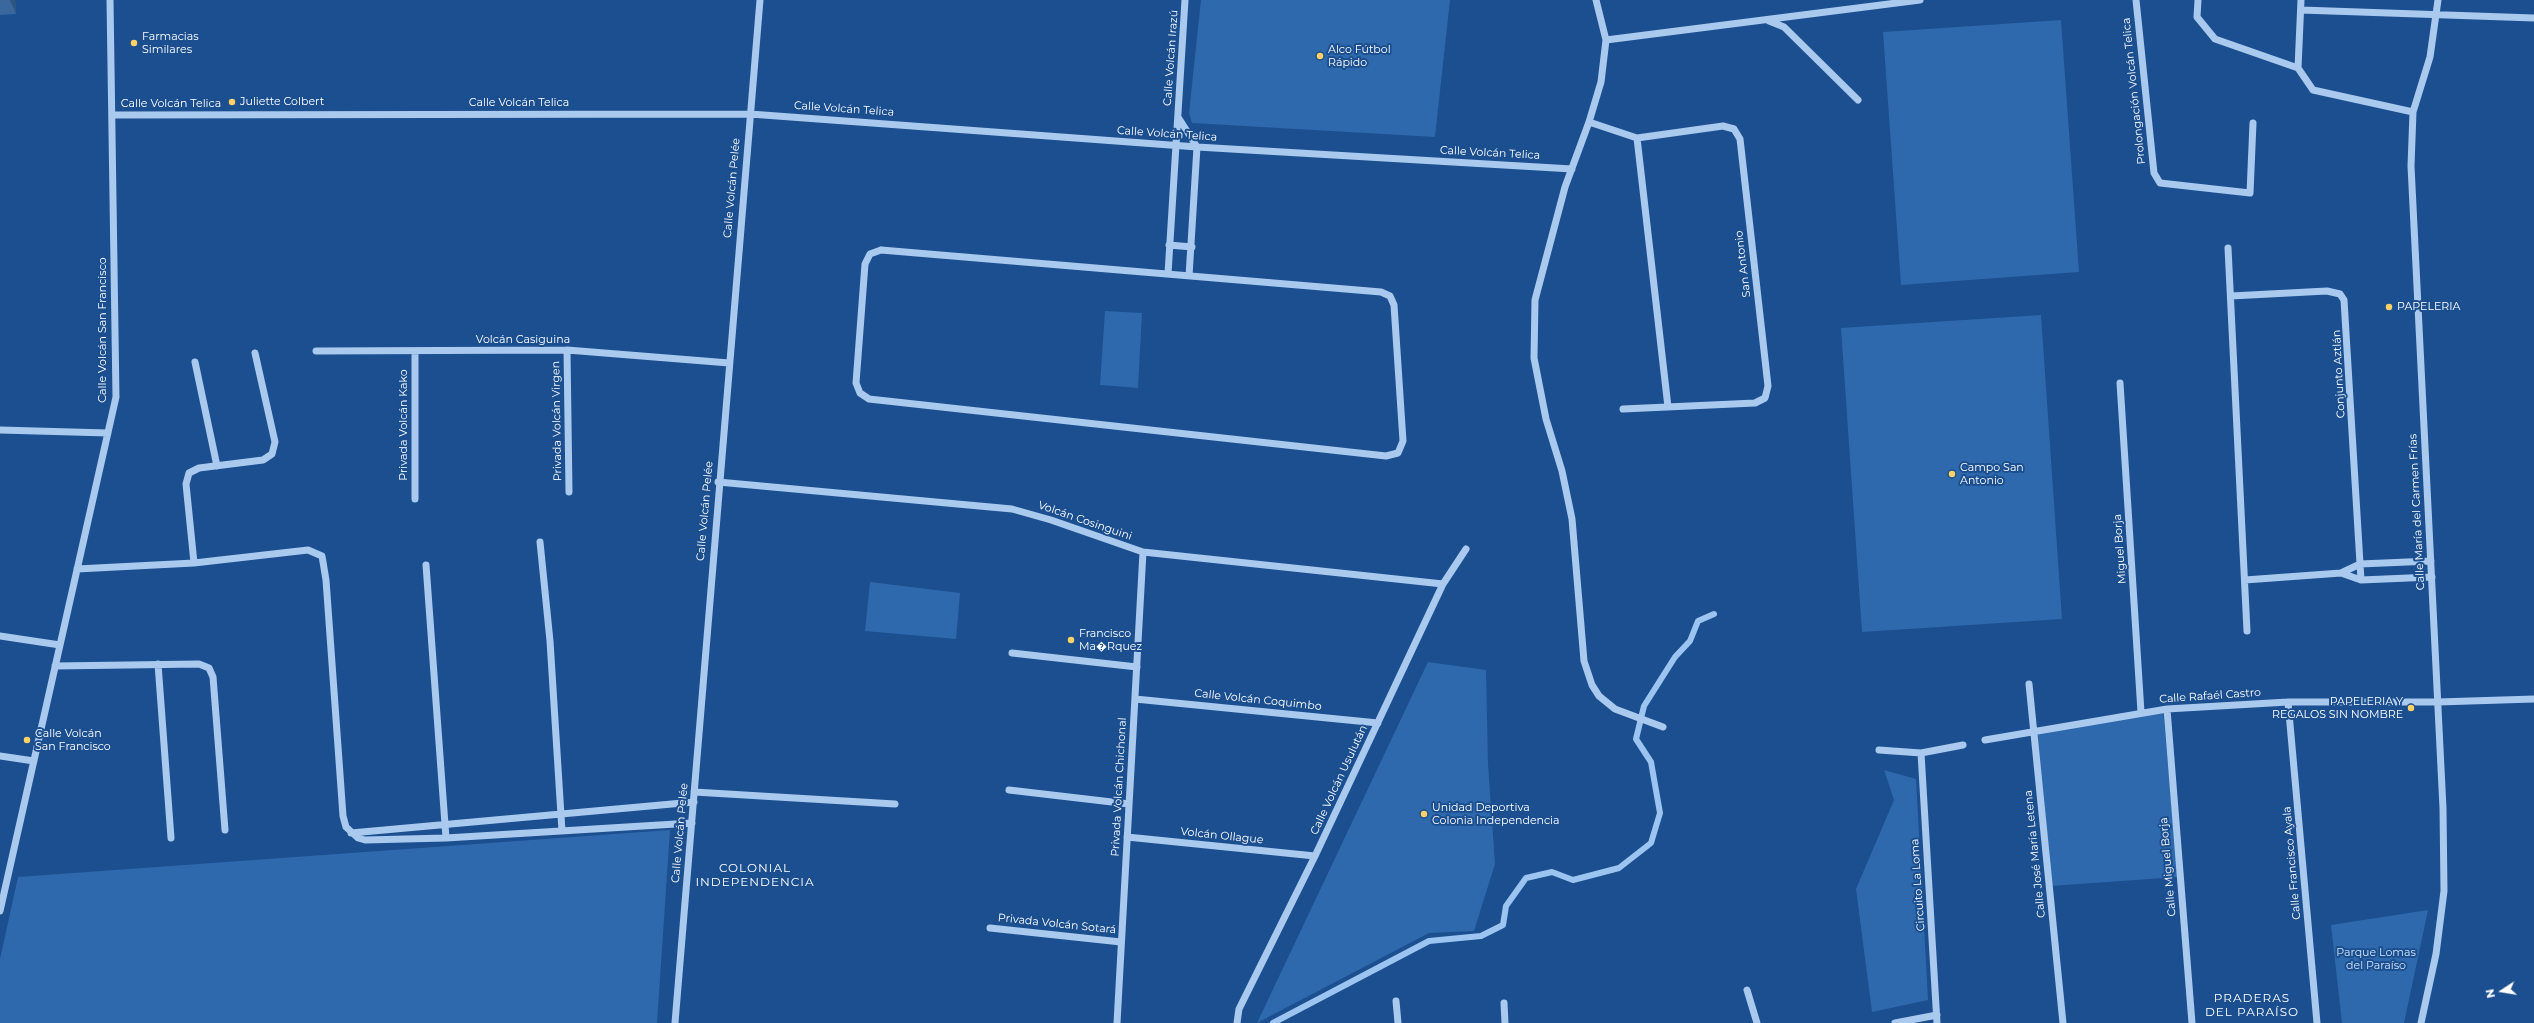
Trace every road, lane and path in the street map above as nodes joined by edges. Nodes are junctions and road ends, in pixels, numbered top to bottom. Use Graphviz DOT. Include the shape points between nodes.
graph roads {
  1 [pos="110,0"];
  2 [pos="760,0"];
  3 [pos="1185,0"];
  4 [pos="1596,0"];
  5 [pos="1920,0"];
  6 [pos="2136,0"];
  7 [pos="2198,0"];
  8 [pos="2301,0"];
  9 [pos="2438,0"];
  10 [pos="2301,10"];
  11 [pos="2436,16"];
  12 [pos="2534,18"];
  13 [pos="1768,21"];
  14 [pos="1606,40"];
  15 [pos="2298,68"];
  16 [pos="1858,100"];
  17 [pos="2413,112"];
  18 [pos="750,114"];
  19 [pos="112,115"];
  20 [pos="1178,116"];
  21 [pos="1589,122"];
  22 [pos="2253,123"];
  23 [pos="1637,138"];
  24 [pos="1176,145"];
  25 [pos="1197,148"];
  26 [pos="1572,169"];
  27 [pos="1169,245"];
  28 [pos="1192,247"];
  29 [pos="2228,248"];
  30 [pos="1168,274"];
  31 [pos="1189,276"];
  32 [pos="2231,296"];
  33 [pos="568,350"];
  34 [pos="316,351"];
  35 [pos="415,351"];
  36 [pos="255,353"];
  37 [pos="195,362"];
  38 [pos="729,363"];
  39 [pos="2120,383"];
  40 [pos="1668,407"];
  41 [pos="1623,409"];
  42 [pos="0,430"];
  43 [pos="108,433"];
  44 [pos="217,466"];
  45 [pos="718,482"];
  46 [pos="569,492"];
  47 [pos="415,499"];
  48 [pos="540,542"];
  49 [pos="1466,549"];
  50 [pos="1143,552"];
  51 [pos="2431,561"];
  52 [pos="194,563"];
  53 [pos="2360,564"];
  54 [pos="426,565"];
  55 [pos="77,569"];
  56 [pos="2341,573"];
  57 [pos="2432,577"];
  58 [pos="2244,580"];
  59 [pos="2361,580"];
  60 [pos="1443,584"];
  61 [pos="2247,631"];
  62 [pos="0,636"];
  63 [pos="60,645"];
  64 [pos="1012,653"];
  65 [pos="158,664"];
  66 [pos="55,666"];
  67 [pos="1137,667"];
  68 [pos="2029,684"];
  69 [pos="1135,699"];
  70 [pos="2534,699"];
  71 [pos="2288,702"];
  72 [pos="2438,702"];
  73 [pos="2167,709"];
  74 [pos="2141,712"];
  75 [pos="1378,723"];
  76 [pos="1663,727"];
  77 [pos="2034,732"];
  78 [pos="1985,740"];
  79 [pos="1964,745"];
  80 [pos="1879,750"];
  81 [pos="1921,754"];
  82 [pos="0,756"];
  83 [pos="34,761"];
  84 [pos="1009,790"];
  85 [pos="694,792"];
  86 [pos="694,802"];
  87 [pos="895,804"];
  88 [pos="1129,804"];
  89 [pos="561,815"];
  90 [pos="692,824"];
  91 [pos="445,825"];
  92 [pos="225,830"];
  93 [pos="562,831"];
  94 [pos="351,834"];
  95 [pos="1128,837"];
  96 [pos="171,838"];
  97 [pos="446,838"];
  98 [pos="1315,856"];
  99 [pos="2,888"];
  100 [pos="0,911"];
  101 [pos="990,928"];
  102 [pos="1122,942"];
  103 [pos="1747,990"];
  104 [pos="1396,1001"];
  105 [pos="1504,1004"];
  106 [pos="1937,1015"];
  107 [pos="675,1023"];
  108 [pos="1117,1023"];
  109 [pos="1237,1023"];
  110 [pos="1398,1023"];
  111 [pos="1505,1023"];
  112 [pos="1757,1023"];
  113 [pos="1895,1023"];
  114 [pos="1937,1023"];
  115 [pos="2063,1023"];
  116 [pos="2192,1023"];
  117 [pos="2317,1023"];
  118 [pos="2421,1023"];
  1 -- 19 [label="street, Calle Volcán San Francisco"];
  2 -- 18 [label="street, Calle Volcán Pelée"];
  3 -- 20 [label="street, Calle Volcán Irazú"];
  4 -- 14 [label="street"];
  5 -- 13 [label="street"];
  6 -- 22 [label="street, Prolongación Volcán Telica" via="2154,173 2160,183 2250,193"];
  7 -- 15 [label="street" via="2197,17 2215,39"];
  8 -- 10 [label="street"];
  9 -- 11 [label="street, Calle María del Carmen Frías"];
  10 -- 11 [label="street"];
  10 -- 15 [label="street"];
  11 -- 12 [label="street"];
  11 -- 17 [label="street, Calle María del Carmen Frías" via="2430,57"];
  13 -- 14 [label="street"];
  13 -- 16 [label="street" via="1784,26"];
  14 -- 21 [label="street" via="1601,82"];
  15 -- 17 [label="street" via="2313,90"];
  17 -- 51 [label="street, Calle María del Carmen Frías" via="2411,166"];
  18 -- 19 [label="street, Calle Volcán Telica"];
  18 -- 24 [label="street, Calle Volcán Telica"];
  18 -- 38 [label="street, Calle Volcán Pelée"];
  19 -- 43 [label="street, Calle Volcán San Francisco" via="116,397"];
  20 -- 24 [label="street, Calle Volcán Irazú"];
  20 -- 25 [label="street, Calle Volcán Irazú"];
  21 -- 23 [label="street, San Antonio"];
  21 -- 26 [label="street"];
  23 -- 40 [label="street"];
  23 -- 40 [label="street, San Antonio" via="1723,126 1734,129 1740,139 1768,386 1765,398 1754,403"];
  24 -- 25 [label="street, Calle Volcán Telica"];
  24 -- 27 [label="street, Calle Volcán Irazú"];
  25 -- 26 [label="street, Calle Volcán Telica"];
  25 -- 28 [label="street"];
  26 -- 76 [label="street" via="1535,300 1534,358 1546,419 1562,471 1572,520 1584,661 1592,685 1599,696 1615,709"];
  27 -- 28 [label="street"];
  27 -- 30 [label="street, Calle Volcán Irazú"];
  28 -- 31 [label="street"];
  29 -- 32 [label="street"];
  30 -- 31 [label="street"];
  30 -- 31 [label="street" via="881,250 870,254 865,271 856,383 860,393 869,399 1386,456 1398,452 1402,441 1394,305 1390,296 1381,292"];
  32 -- 53 [label="street, Conjunto Aztlán" via="2328,291 2340,294 2344,300"];
  32 -- 58 [label="street"];
  33 -- 35 [label="street, Volcán Casiguina"];
  33 -- 38 [label="street, Volcán Casiguina"];
  33 -- 46 [label="street, Privada Volcán Virgen"];
  34 -- 35 [label="street, Volcán Casiguina"];
  35 -- 47 [label="street, Privada Volcán Kako"];
  36 -- 44 [label="street" via="275,442 272,454 263,460"];
  37 -- 44 [label="street"];
  38 -- 45 [label="street, Calle Volcán Pelée"];
  39 -- 74 [label="street, Miguel Borja"];
  40 -- 41 [label="street, San Antonio"];
  42 -- 43 [label="street"];
  43 -- 55 [label="street, Calle Volcán San Francisco"];
  44 -- 52 [label="street" via="199,468 189,473 186,484"];
  45 -- 50 [label="street, Volcán Cosinguini" via="1012,509"];
  45 -- 85 [label="street, Calle Volcán Pelée"];
  48 -- 89 [label="street" via="551,648"];
  49 -- 60 [label="street, Calle Volcán Usulután"];
  50 -- 60 [label="street, Volcán Cosinguini"];
  50 -- 67 [label="street, Privada Volcán Chichonal"];
  51 -- 53 [label="street"];
  51 -- 57 [label="street, Calle María del Carmen Frías"];
  52 -- 55 [label="street"];
  52 -- 94 [label="street" via="308,550 322,556 326,580 343,816"];
  53 -- 56 [label="street"];
  53 -- 59 [label="street, Conjunto Aztlán"];
  54 -- 91 [label="street"];
  55 -- 63 [label="street, Calle Volcán San Francisco"];
  56 -- 58 [label="street"];
  56 -- 59 [label="street"];
  57 -- 59 [label="street"];
  57 -- 72 [label="street, Calle María del Carmen Frías"];
  58 -- 61 [label="street"];
  60 -- 75 [label="street, Calle Volcán Usulután"];
  62 -- 63 [label="street"];
  63 -- 66 [label="street, Calle Volcán San Francisco"];
  64 -- 67 [label="street"];
  65 -- 66 [label="street"];
  65 -- 92 [label="street" via="199,664 209,668 213,677"];
  65 -- 96 [label="street"];
  66 -- 83 [label="street, Calle Volcán San Francisco"];
  67 -- 69 [label="street, Privada Volcán Chichonal"];
  68 -- 77 [label="street, Calle José María Letena"];
  69 -- 75 [label="street, Calle Volcán Coquimbo"];
  69 -- 88 [label="street, Privada Volcán Chichonal"];
  70 -- 72 [label="street, Calle Rafaél Castro"];
  71 -- 72 [label="street, Calle Rafaél Castro"];
  71 -- 73 [label="street, Calle Rafaél Castro"];
  71 -- 117 [label="street, Calle Francisco Ayala"];
  72 -- 118 [label="street, Calle María del Carmen Frías" via="2444,891 2436,954"];
  73 -- 74 [label="street, Calle Rafaél Castro"];
  73 -- 116 [label="street, Calle Miguel Borja"];
  74 -- 77 [label="street, Calle Rafaél Castro"];
  75 -- 98 [label="street, Calle Volcán Usulután"];
  77 -- 78 [label="street, Calle Rafaél Castro"];
  77 -- 115 [label="street, Calle José María Letena"];
  79 -- 81 [label="street"];
  80 -- 81 [label="street"];
  81 -- 106 [label="street, Circuito La Loma"];
  82 -- 83 [label="street"];
  83 -- 99 [label="street, Calle Volcán San Francisco"];
  84 -- 88 [label="street"];
  85 -- 86 [label="street, Calle Volcán Pelée"];
  85 -- 87 [label="street"];
  86 -- 89 [label="street"];
  86 -- 90 [label="street, Calle Volcán Pelée"];
  88 -- 95 [label="street, Privada Volcán Chichonal"];
  89 -- 91 [label="street"];
  89 -- 93 [label="street"];
  90 -- 93 [label="street"];
  90 -- 107 [label="street, Calle Volcán Pelée"];
  91 -- 94 [label="street"];
  91 -- 97 [label="street"];
  93 -- 97 [label="street"];
  94 -- 97 [label="street" via="365,840"];
  95 -- 98 [label="street, Volcán Ollague"];
  95 -- 102 [label="street, Privada Volcán Chichonal"];
  98 -- 109 [label="street, Calle Volcán Usulután" via="1242,1002"];
  99 -- 100 [label="street, Calle Volcán San Francisco"];
  101 -- 102 [label="street, Privada Volcán Sotará"];
  102 -- 108 [label="street, Privada Volcán Chichonal"];
  103 -- 112 [label="street"];
  104 -- 110 [label="street"];
  105 -- 111 [label="street"];
  106 -- 113 [label="street"];
  106 -- 114 [label="street, Circuito La Loma"];
}
